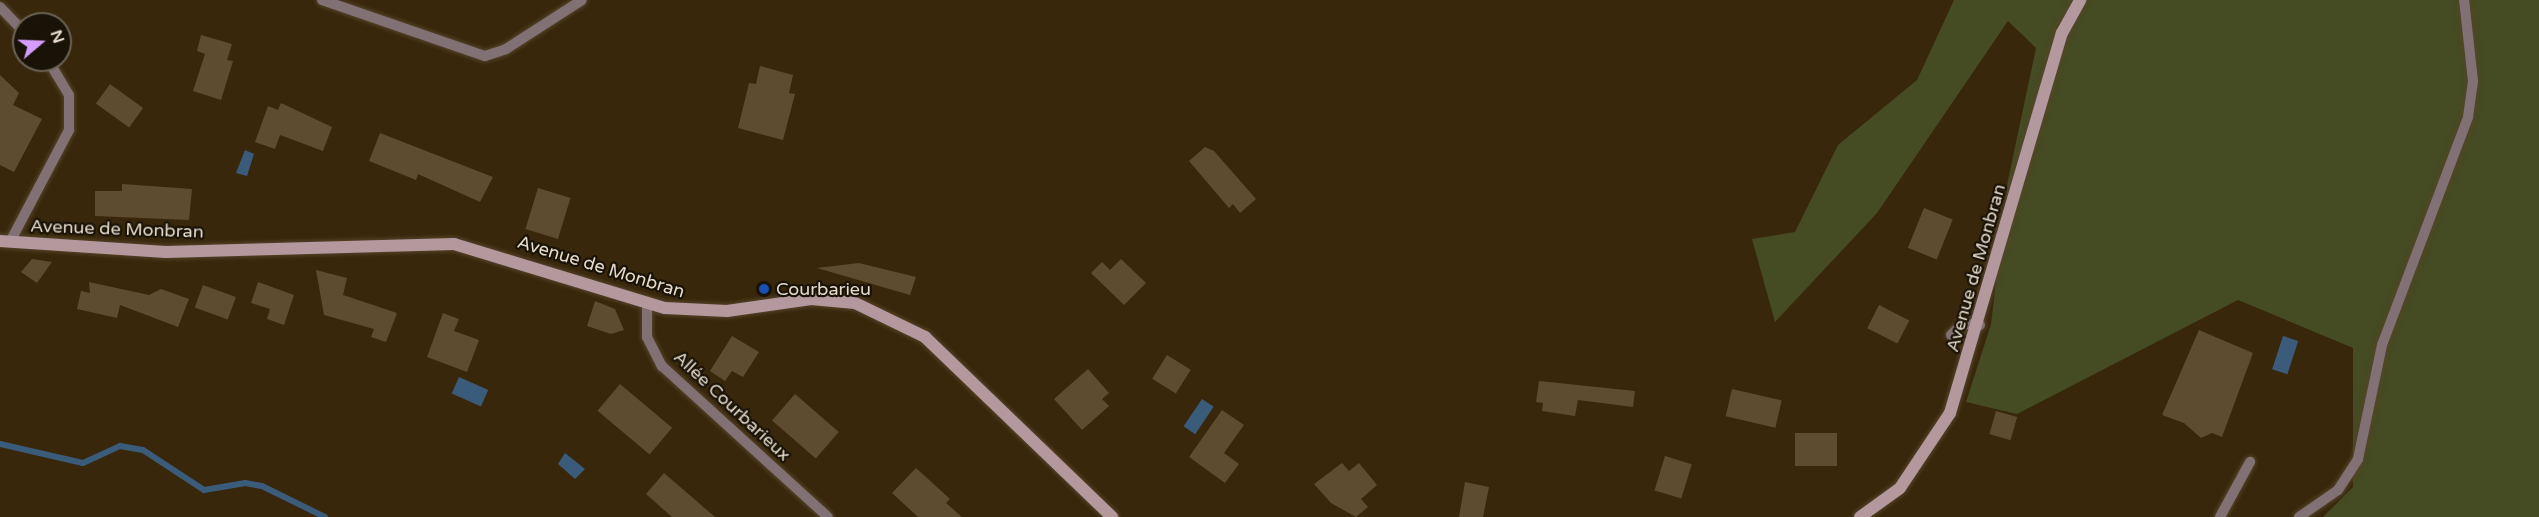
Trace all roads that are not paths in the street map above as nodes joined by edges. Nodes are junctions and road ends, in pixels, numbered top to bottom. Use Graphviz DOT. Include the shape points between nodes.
graph roads {
  1 [pos="322,0"];
  2 [pos="2080,0"];
  3 [pos="2464,0"];
  4 [pos="581,1"];
  5 [pos="0,7"];
  6 [pos="12,20"];
  7 [pos="55,72"];
  8 [pos="5,242"];
  9 [pos="647,303"];
  10 [pos="1980,325"];
  11 [pos="1951,335"];
  12 [pos="2250,462"];
  13 [pos="828,517"];
  14 [pos="1112,517"];
  15 [pos="1860,517"];
  16 [pos="2220,517"];
  17 [pos="2299,517"];
  1 -- 4 [label="lane" via="485,56 506,49"];
  2 -- 10 [label="street, Avenue de Monbran" via="2062,33"];
  3 -- 17 [label="lane" via="2473,81 2468,117 2382,345 2358,459 2338,490"];
  5 -- 6 [label="lane"];
  7 -- 8 [label="lane" via="69,94 69,130"];
  8 -- 9 [label="street, Avenue de Monbran" via="166,252 454,244"];
  9 -- 13 [label="lane, Allée Courbarieux" via="647,337 662,366"];
  9 -- 14 [label="street, Avenue de Monbran" via="701,312 829,299 892,317 925,337"];
  10 -- 11 [label="lane" via="1962,324"];
  10 -- 15 [label="street, Avenue de Monbran" via="1950,413 1923,458 1900,488"];
  12 -- 16 [label="lane"];
}
